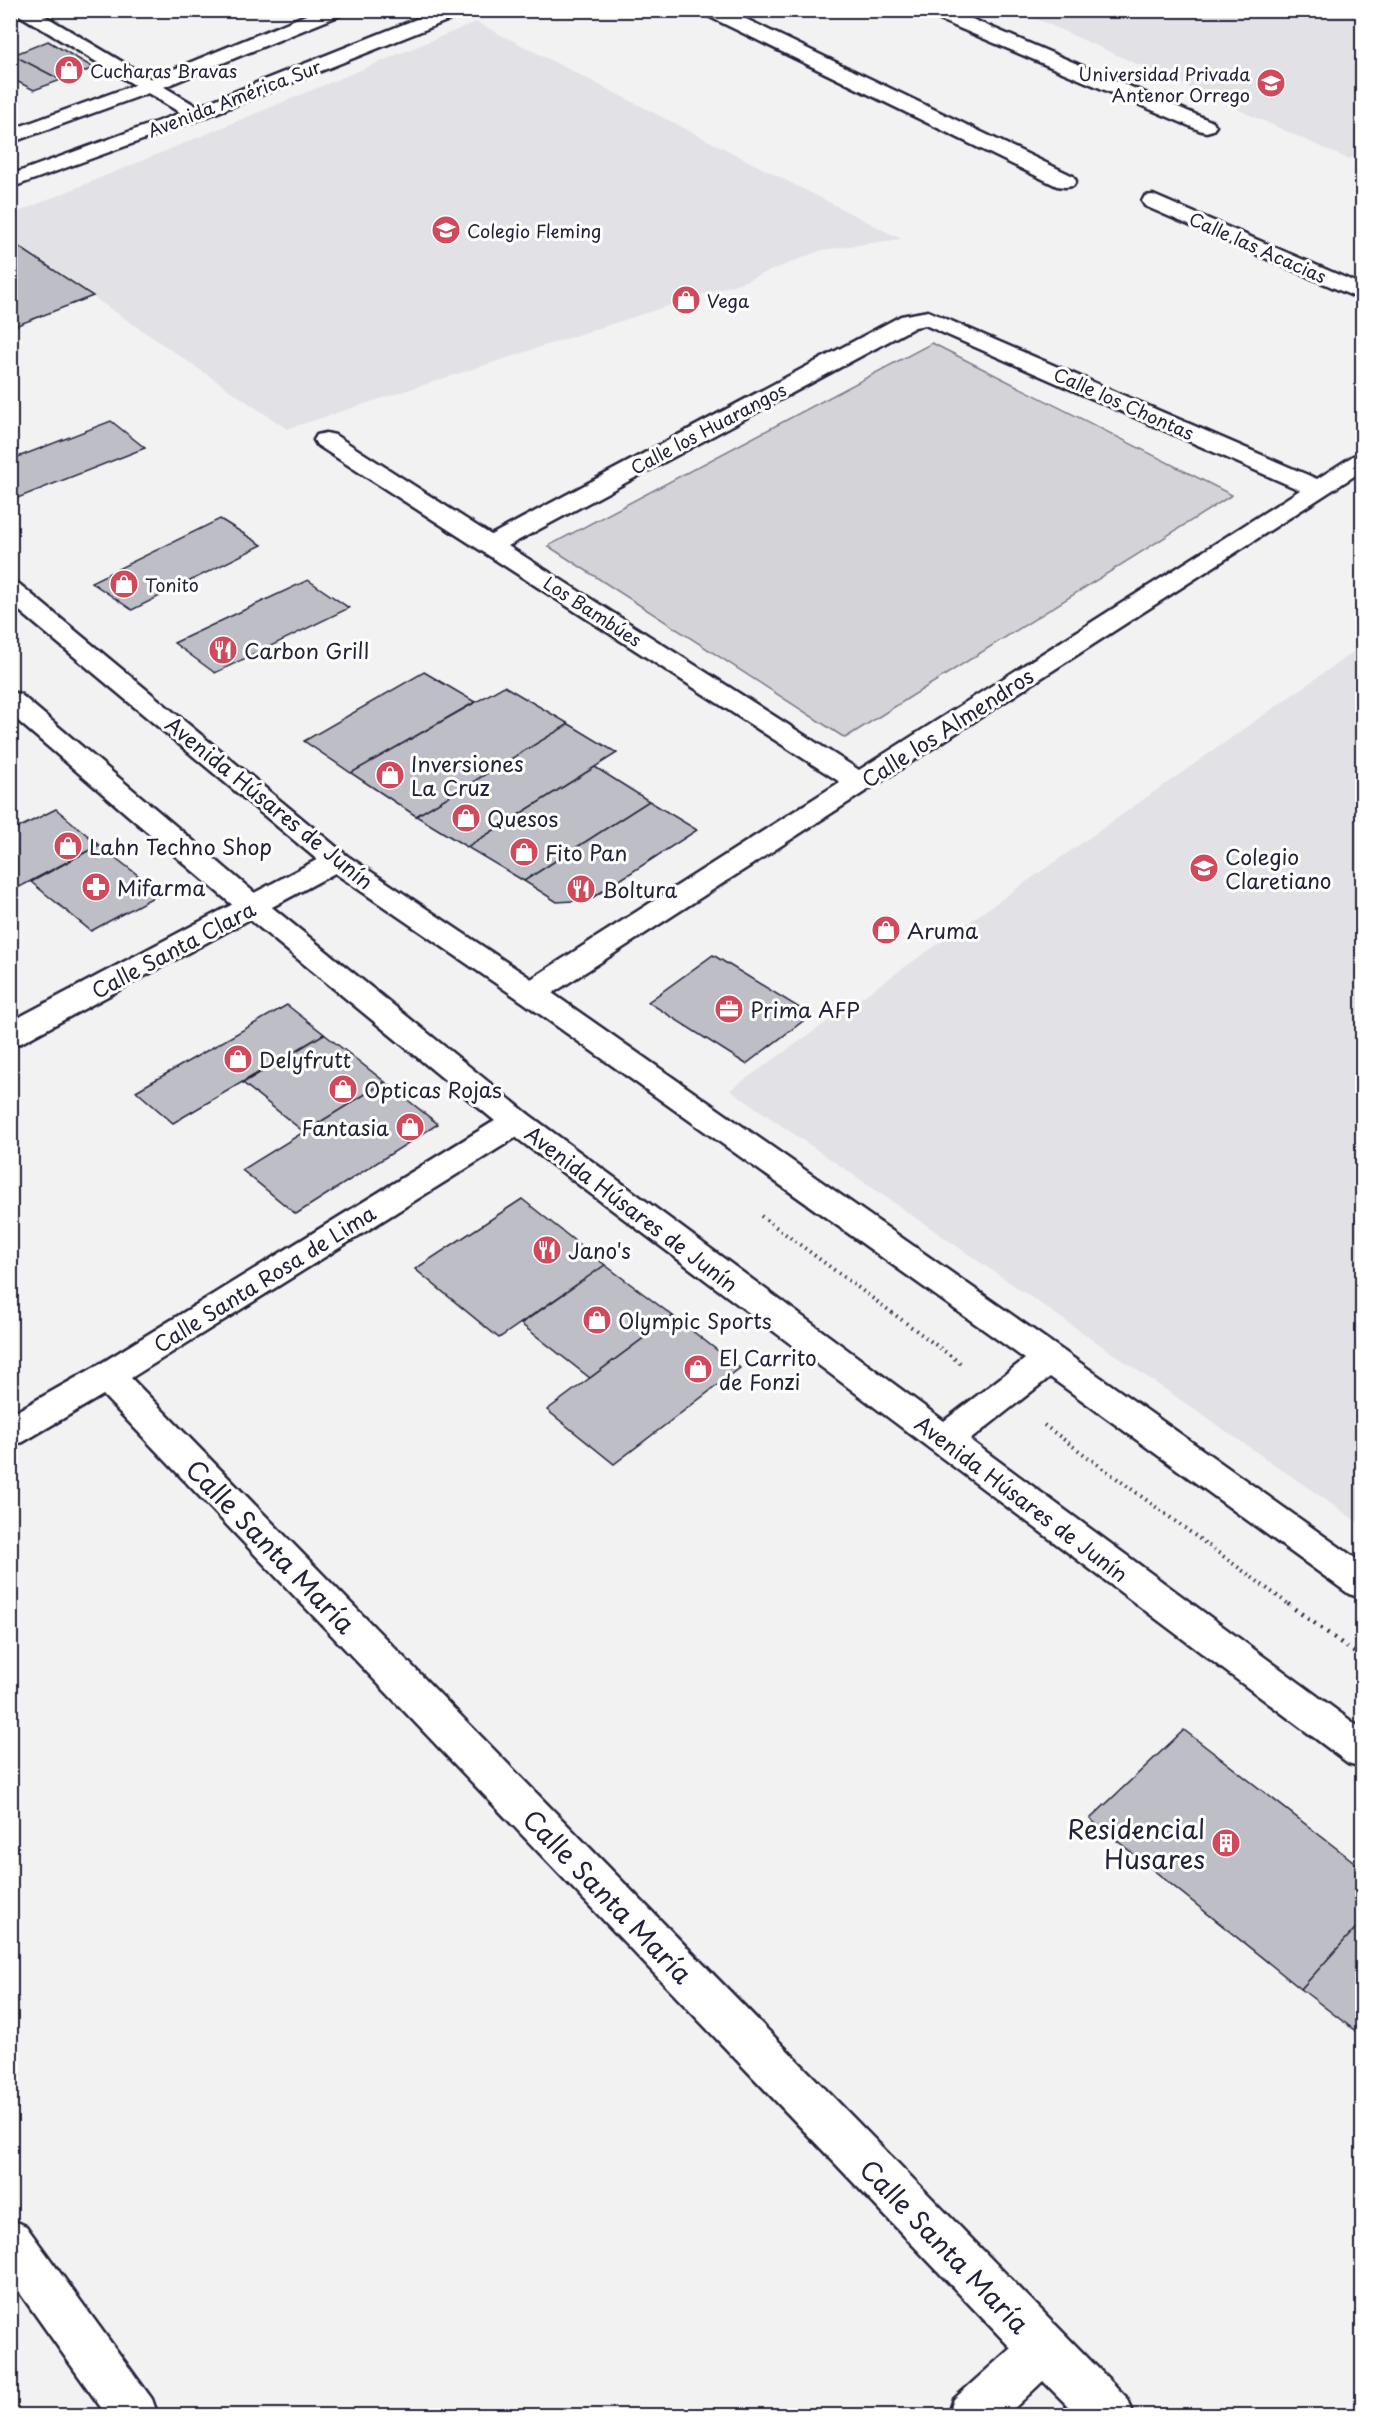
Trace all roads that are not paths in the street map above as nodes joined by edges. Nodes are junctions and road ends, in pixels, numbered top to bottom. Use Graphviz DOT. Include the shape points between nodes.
graph roads {
  1 [pos="20,10"];
  2 [pos="336,10"];
  3 [pos="457,10"];
  4 [pos="711,10"];
  5 [pos="933,10"];
  6 [pos="147,87"];
  7 [pos="196,114"];
  8 [pos="1206,126"];
  9 [pos="10,137"];
  10 [pos="1065,181"];
  11 [pos="10,182"];
  12 [pos="1154,201"];
  13 [pos="1362,293"];
  14 [pos="928,318"];
  15 [pos="326,440"];
  16 [pos="1362,461"];
  17 [pos="1319,489"];
  18 [pos="490,545"];
  19 [pos="10,589"];
  20 [pos="10,700"];
  21 [pos="860,783"];
  22 [pos="336,861"];
  23 [pos="253,907"];
  24 [pos="531,993"];
  25 [pos="10,1036"];
  26 [pos="517,1122"];
  27 [pos="1050,1359"];
  28 [pos="107,1376"];
  29 [pos="10,1432"];
  30 [pos="944,1440"];
  31 [pos="1362,1584"];
  32 [pos="1362,1751"];
  33 [pos="10,2241"];
  34 [pos="1044,2349"];
  35 [pos="135,2415"];
  36 [pos="971,2415"];
  37 [pos="1112,2415"];
  1 -- 6 [label="street"];
  2 -- 6 [label="street, Avenida América Sur"];
  3 -- 7 [label="street, Avenida América Sur"];
  4 -- 10 [label="street"];
  5 -- 8 [label="street"];
  6 -- 7 [label="street"];
  6 -- 9 [label="street, Avenida América Sur"];
  7 -- 11 [label="street, Avenida América Sur"];
  12 -- 13 [label="street, Calle las Acacias"];
  14 -- 17 [label="street, Calle los Chontas"];
  14 -- 18 [label="street, Calle los Huarangos" via="909,321"];
  15 -- 18 [label="street, Los Bambúes"];
  16 -- 17 [label="street, Calle los Almendros"];
  17 -- 21 [label="street, Calle los Almendros"];
  18 -- 21 [label="street, Los Bambúes"];
  19 -- 22 [label="street, Avenida Húsares de Junín"];
  20 -- 23 [label="street, Avenida Húsares de Junín"];
  21 -- 24 [label="street, Calle los Almendros"];
  22 -- 23 [label="street, Calle Santa Clara"];
  22 -- 24 [label="street, Avenida Húsares de Junín"];
  23 -- 25 [label="street, Calle Santa Clara"];
  23 -- 26 [label="street, Avenida Húsares de Junín"];
  24 -- 27 [label="street, Avenida Húsares de Junín"];
  26 -- 28 [label="street, Calle Santa Rosa de Lima"];
  26 -- 30 [label="street, Avenida Húsares de Junín"];
  27 -- 30 [label="street"];
  27 -- 31 [label="street, Avenida Húsares de Junín"];
  28 -- 29 [label="street, Calle Santa Rosa de Lima"];
  28 -- 34 [label="street, Calle Santa María"];
  30 -- 32 [label="street, Avenida Húsares de Junín"];
  33 -- 35 [label="street"];
  34 -- 36 [label="street"];
  34 -- 37 [label="street, Calle Santa María"];
}
